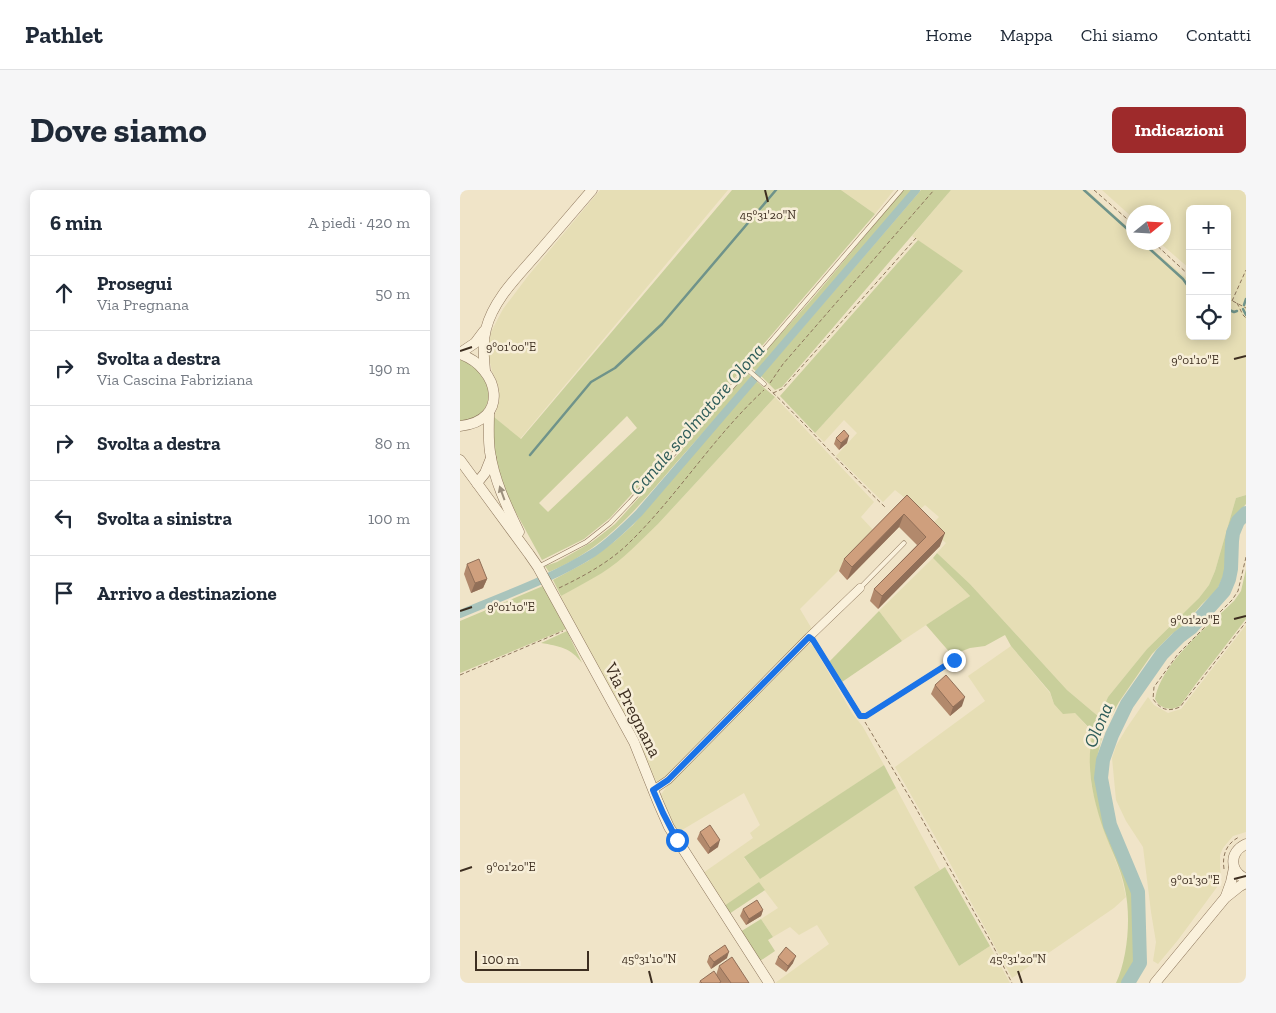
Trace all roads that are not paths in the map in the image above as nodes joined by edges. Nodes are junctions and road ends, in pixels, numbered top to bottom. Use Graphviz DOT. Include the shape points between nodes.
graph roads {
  1 [pos="592,190"];
  2 [pos="901,190"];
  3 [pos="486,328"];
  4 [pos="460,354"];
  5 [pos="747,369"];
  6 [pos="485,371"];
  7 [pos="766,385"];
  8 [pos="489,413"];
  9 [pos="460,426"];
  10 [pos="491,457"];
  11 [pos="460,460"];
  12 [pos="477,483"];
  13 [pos="904,543"];
  14 [pos="529,554"];
  15 [pos="539,569"];
  16 [pos="860,588"];
  17 [pos="809,637"];
  18 [pos="954,660"];
  19 [pos="653,790"];
  20 [pos="1246,844"];
  21 [pos="1234,868"];
  22 [pos="1246,879"];
  23 [pos="1246,883"];
  24 [pos="1225,898"];
  25 [pos="769,983"];
  26 [pos="1155,983"];
  1 -- 3 [label="street" via="512,283 494,309"];
  2 -- 5 [label="lane"];
  3 -- 4 [label="street" via="475,343"];
  3 -- 6 [label="street, Via Pregnana"];
  4 -- 6 [label="street"];
  5 -- 7 [label="lane"];
  5 -- 15 [label="lane" via="610,524"];
  6 -- 8 [label="street, Via Pregnana" via="494,390"];
  8 -- 9 [label="street" via="480,420"];
  8 -- 10 [label="street, Via Pregnana"];
  10 -- 12 [label="street"];
  14 -- 10 [label="street, Via Pregnana, one-way" via="505,503"];
  11 -- 12 [label="street, Via Pregnana"];
  12 -- 14 [label="street, Via Pregnana"];
  13 -- 16 [label="lane"];
  14 -- 15 [label="street, Via Pregnana"];
  15 -- 19 [label="street, Via Pregnana" via="634,742"];
  16 -- 17 [label="street"];
  17 -- 18 [label="lane" via="860,716 866,716"];
  17 -- 19 [label="street" via="668,780"];
  19 -- 25 [label="street, Via Pregnana" via="677,840"];
  20 -- 21 [label="street" via="1236,852"];
  21 -- 22 [label="street"];
  21 -- 24 [label="street"];
  23 -- 24 [label="street"];
  24 -- 26 [label="street"];
}
